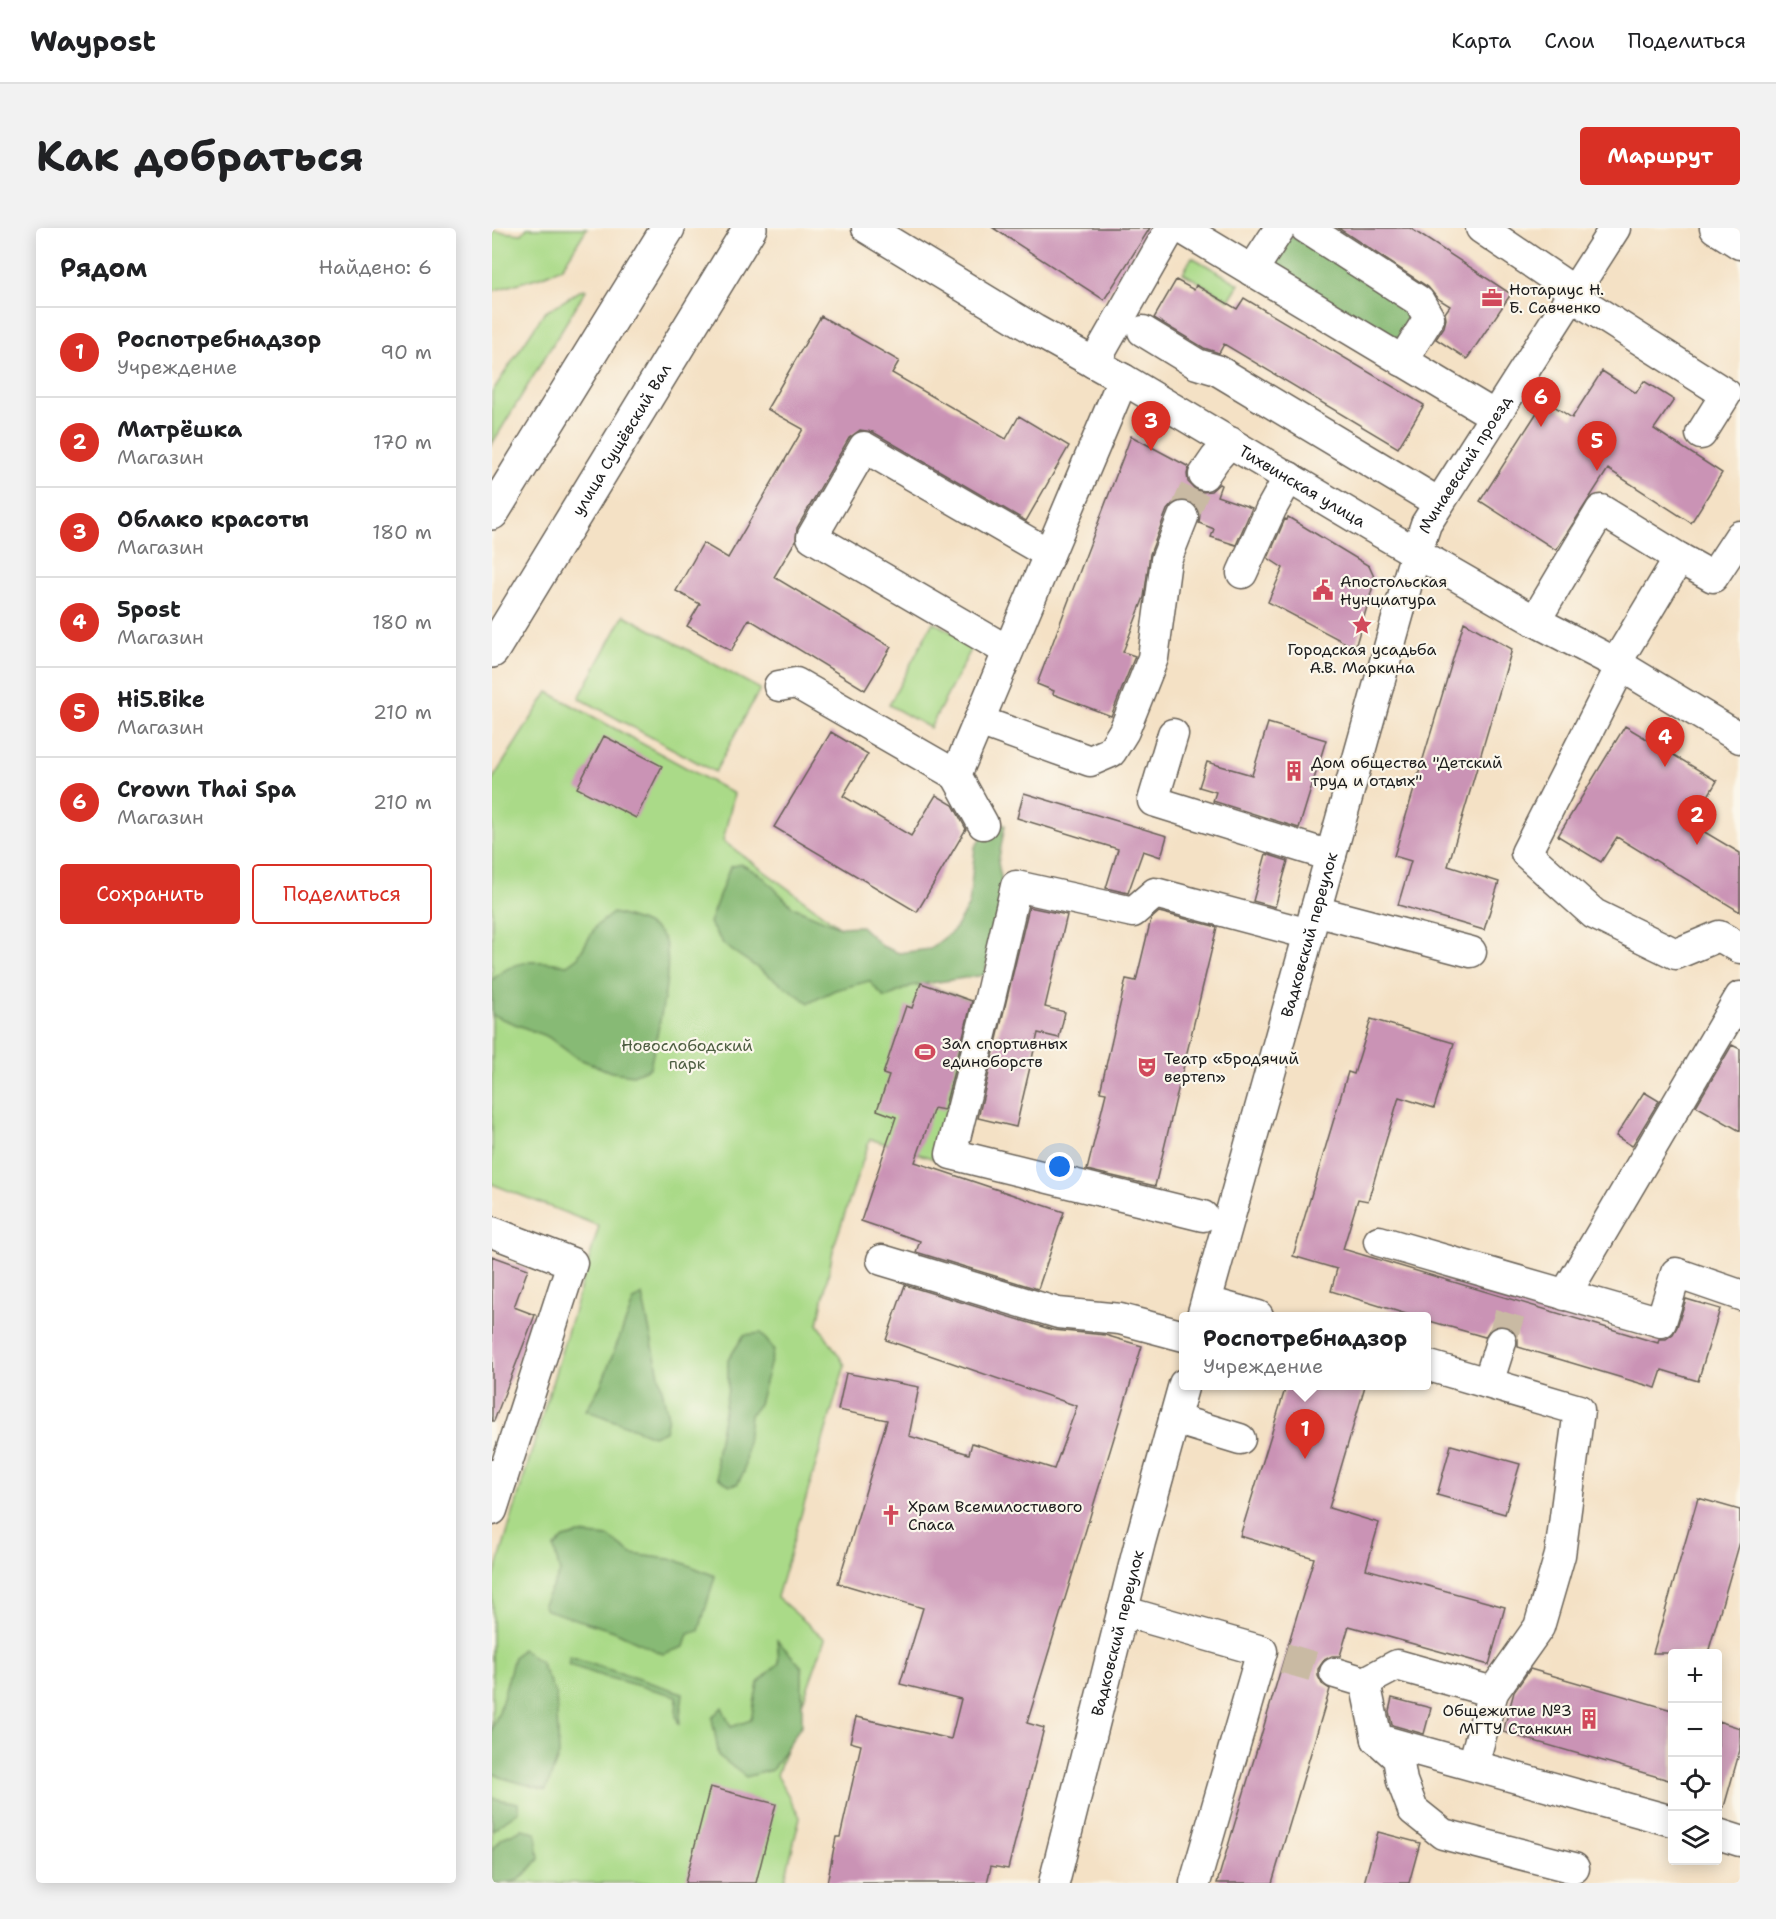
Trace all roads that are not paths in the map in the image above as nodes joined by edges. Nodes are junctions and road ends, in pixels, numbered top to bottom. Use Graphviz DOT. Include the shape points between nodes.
graph roads {
  1 [pos="668,228"];
  2 [pos="750,228"];
  3 [pos="867,228"];
  4 [pos="1171,228"];
  5 [pos="1181,228"];
  6 [pos="1280,228"];
  7 [pos="1306,228"];
  8 [pos="1481,228"];
  9 [pos="1615,228"];
  10 [pos="1715,228"];
  11 [pos="1740,244"];
  12 [pos="1252,271"];
  13 [pos="1573,294"];
  14 [pos="1143,331"];
  15 [pos="1402,361"];
  16 [pos="1094,363"];
  17 [pos="1123,379"];
  18 [pos="1495,416"];
  19 [pos="1701,434"];
  20 [pos="1230,442"];
  21 [pos="1204,475"];
  22 [pos="1289,477"];
  23 [pos="1439,503"];
  24 [pos="492,513"];
  25 [pos="1183,517"];
  26 [pos="1740,536"];
  27 [pos="1416,552"];
  28 [pos="1049,554"];
  29 [pos="1679,558"];
  30 [pos="1242,573"];
  31 [pos="1535,621"];
  32 [pos="492,651"];
  33 [pos="1008,651"];
  34 [pos="1618,665"];
  35 [pos="779,686"];
  36 [pos="979,721"];
  37 [pos="1173,734"];
  38 [pos="1740,738"];
  39 [pos="956,775"];
  40 [pos="983,824"];
  41 [pos="1331,856"];
  42 [pos="1312,922"];
  43 [pos="1740,948"];
  44 [pos="1471,952"];
  45 [pos="1740,997"];
  46 [pos="1203,1216"];
  47 [pos="492,1232"];
  48 [pos="1379,1241"];
  49 [pos="882,1260"];
  50 [pos="1566,1295"];
  51 [pos="1740,1295"];
  52 [pos="1205,1309"];
  53 [pos="1225,1312"];
  54 [pos="1179,1335"];
  55 [pos="1501,1342"];
  56 [pos="1431,1366"];
  57 [pos="1488,1383"];
  58 [pos="1182,1390"];
  59 [pos="1174,1419"];
  60 [pos="1240,1439"];
  61 [pos="497,1477"];
  62 [pos="492,1510"];
  63 [pos="1122,1611"];
  64 [pos="1335,1673"];
  65 [pos="1365,1682"];
  66 [pos="1493,1692"];
  67 [pos="1377,1739"];
  68 [pos="1473,1765"];
  69 [pos="1668,1820"];
  70 [pos="1722,1835"];
  71 [pos="1740,1841"];
  72 [pos="1574,1868"];
  73 [pos="1054,1883"];
  74 [pos="1195,1883"];
  1 -- 24 [label="main road"];
  2 -- 32 [label="main road, улица Сущёвский Вал"];
  3 -- 16 [label="street, Тихвинская улица"];
  4 -- 16 [label="street"];
  5 -- 12 [label="street"];
  6 -- 12 [label="street"];
  7 -- 15 [label="street" via="1419,301 1429,318"];
  8 -- 13 [label="street"];
  9 -- 13 [label="street, Минаевский проезд"];
  10 -- 11 [label="street"];
  12 -- 15 [label="street"];
  13 -- 18 [label="street, Минаевский проезд"];
  13 -- 19 [label="street" via="1726,394"];
  14 -- 23 [label="street" via="1197,364 1217,370"];
  15 -- 18 [label="street"];
  16 -- 17 [label="street, Тихвинская улица"];
  17 -- 20 [label="street, Тихвинская улица"];
  17 -- 28 [label="street"];
  18 -- 23 [label="street, Минаевский проезд"];
  20 -- 21 [label="street"];
  20 -- 22 [label="street, Тихвинская улица"];
  22 -- 27 [label="street, Тихвинская улица"];
  22 -- 30 [label="street"];
  23 -- 27 [label="street, Минаевский проезд"];
  25 -- 36 [label="street" via="1166,560 1153,658 1124,731 1111,752 1090,761"];
  26 -- 29 [label="street" via="1713,577"];
  27 -- 31 [label="street, Тихвинская улица"];
  27 -- 41 [label="street, Вадковский переулок"];
  28 -- 33 [label="street"];
  28 -- 33 [label="street" via="864,447 812,537"];
  29 -- 31 [label="street" via="1601,510"];
  29 -- 34 [label="street"];
  31 -- 34 [label="street, Тихвинская улица"];
  33 -- 36 [label="street"];
  34 -- 38 [label="street, Тихвинская улица"];
  34 -- 43 [label="street" via="1526,853 1594,914 1676,954 1719,936"];
  35 -- 39 [label="street" via="796,683"];
  36 -- 39 [label="street"];
  37 -- 41 [label="street" via="1153,801"];
  39 -- 40 [label="street"];
  41 -- 42 [label="street, Вадковский переулок"];
  42 -- 44 [label="street"];
  42 -- 46 [label="street" via="1155,893 1133,912 1016,886 951,1154"];
  42 -- 52 [label="street, Вадковский переулок"];
  45 -- 50 [label="street"];
  47 -- 61 [label="street" via="572,1263"];
  48 -- 50 [label="street" via="1517,1291"];
  49 -- 54 [label="street" via="1058,1313 1120,1319"];
  50 -- 51 [label="street" via="1661,1322 1676,1273"];
  52 -- 53 [label="street"];
  55 -- 57 [label="street"];
  56 -- 57 [label="street"];
  57 -- 66 [label="street" via="1579,1410 1560,1555 1539,1627"];
  58 -- 59 [label="street, Вадковский переулок"];
  59 -- 60 [label="street"];
  59 -- 63 [label="street, Вадковский переулок"];
  61 -- 62 [label="street"];
  63 -- 73 [label="street, Вадковский переулок"];
  63 -- 74 [label="street" via="1273,1654"];
  64 -- 65 [label="street"];
  65 -- 66 [label="street" via="1397,1665"];
  65 -- 67 [label="street"];
  66 -- 68 [label="street"];
  67 -- 68 [label="street"];
  67 -- 72 [label="street" via="1398,1758 1401,1781 1413,1810 1443,1834"];
  68 -- 69 [label="street"];
  70 -- 71 [label="street"];
}
